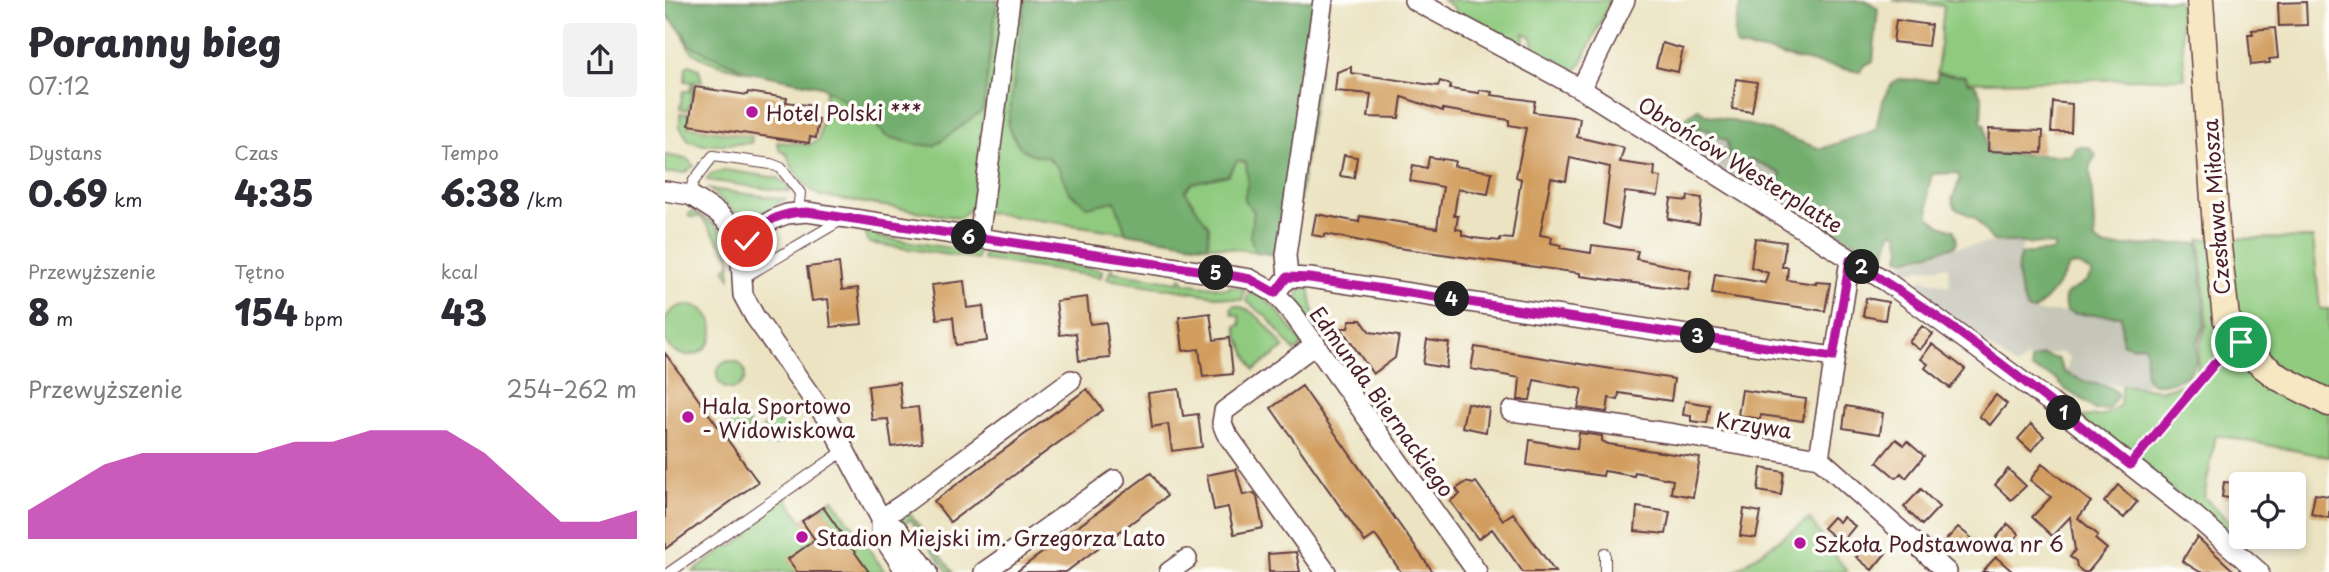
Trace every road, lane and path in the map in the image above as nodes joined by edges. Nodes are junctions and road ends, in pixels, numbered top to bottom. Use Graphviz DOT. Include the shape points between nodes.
graph roads {
  1 [pos="1010,0"];
  2 [pos="1323,0"];
  3 [pos="1414,0"];
  4 [pos="1625,0"];
  5 [pos="2200,0"];
  6 [pos="1581,89"];
  7 [pos="665,191"];
  8 [pos="690,195"];
  9 [pos="798,212"];
  10 [pos="846,217"];
  11 [pos="979,239"];
  12 [pos="747,241"];
  13 [pos="1850,260"];
  14 [pos="740,279"];
  15 [pos="1281,285"];
  16 [pos="2241,342"];
  17 [pos="1316,344"];
  18 [pos="1833,357"];
  19 [pos="1071,380"];
  20 [pos="2329,403"];
  21 [pos="1511,411"];
  22 [pos="846,450"];
  23 [pos="1819,458"];
  24 [pos="2130,465"];
  25 [pos="1115,480"];
  26 [pos="881,519"];
  27 [pos="1605,553"];
  28 [pos="1187,559"];
  29 [pos="670,572"];
  30 [pos="906,572"];
  31 [pos="928,572"];
  32 [pos="984,572"];
  33 [pos="1169,572"];
  34 [pos="1327,572"];
  35 [pos="1477,572"];
  36 [pos="1605,572"];
  37 [pos="1948,572"];
  38 [pos="2259,572"];
  1 -- 11 [label="street"];
  2 -- 15 [label="street"];
  3 -- 6 [label="street, Obrońców Westerplatte"];
  4 -- 6 [label="street"];
  5 -- 16 [label="street, Czesława Miłosza" via="2222,304 2225,318"];
  6 -- 13 [label="street, Obrońców Westerplatte"];
  7 -- 8 [label="street"];
  8 -- 9 [label="lane" via="693,182 713,156 771,164 781,168 800,193"];
  8 -- 12 [label="street" via="718,213"];
  9 -- 10 [label="street, Edmunda Biernackiego"];
  9 -- 12 [label="street, Edmunda Biernackiego" via="765,223"];
  10 -- 11 [label="street, Edmunda Biernackiego"];
  10 -- 14 [label="lane"];
  11 -- 15 [label="street, Edmunda Biernackiego"];
  12 -- 14 [label="street"];
  13 -- 18 [label="street"];
  13 -- 24 [label="street, Obrońców Westerplatte" via="1941,321"];
  14 -- 22 [label="street" via="748,306"];
  15 -- 17 [label="street, Edmunda Biernackiego"];
  15 -- 18 [label="street" via="1310,278"];
  16 -- 20 [label="street, Czesława Miłosza" via="2251,356 2279,377"];
  16 -- 24 [label="lane" via="2215,363"];
  17 -- 34 [label="street" via="1224,411 1222,424"];
  17 -- 35 [label="street, Edmunda Biernackiego"];
  18 -- 23 [label="street"];
  19 -- 26 [label="street"];
  21 -- 23 [label="street, Krzywa"];
  22 -- 26 [label="street"];
  22 -- 29 [label="lane"];
  23 -- 37 [label="street"];
  24 -- 38 [label="street, Obrońców Westerplatte"];
  25 -- 32 [label="street"];
  26 -- 30 [label="street" via="881,534"];
  26 -- 31 [label="street" via="897,529"];
  27 -- 36 [label="lane"];
  28 -- 33 [label="street"];
}
